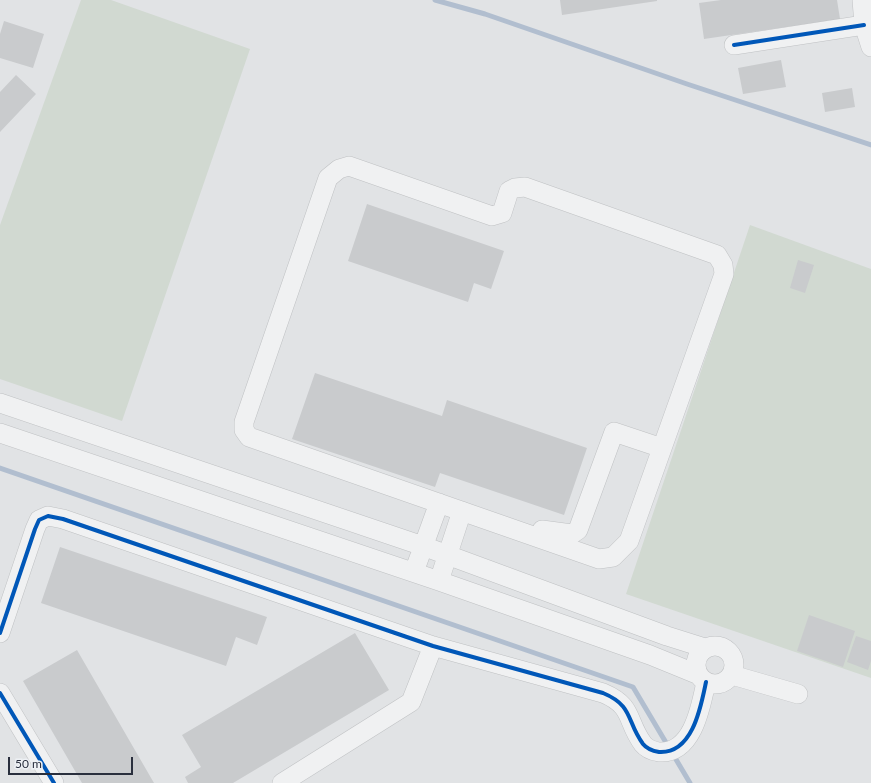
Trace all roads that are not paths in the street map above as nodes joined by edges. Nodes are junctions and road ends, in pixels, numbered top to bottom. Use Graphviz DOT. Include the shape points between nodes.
graph roads {
  1 [pos="862,0"];
  2 [pos="864,25"];
  3 [pos="734,45"];
  4 [pos="871,47"];
  5 [pos="0,403"];
  6 [pos="0,433"];
  7 [pos="662,448"];
  8 [pos="439,503"];
  9 [pos="462,511"];
  10 [pos="526,533"];
  11 [pos="424,546"];
  12 [pos="447,555"];
  13 [pos="414,572"];
  14 [pos="439,581"];
  15 [pos="0,633"];
  16 [pos="433,646"];
  17 [pos="705,648"];
  18 [pos="732,674"];
  19 [pos="702,678"];
  20 [pos="0,693"];
  21 [pos="798,694"];
  22 [pos="54,783"];
  23 [pos="282,783"];
  1 -- 2 [label="street"];
  2 -- 3 [label="street"];
  2 -- 4 [label="street"];
  5 -- 11 [label="street"];
  6 -- 13 [label="street"];
  7 -- 8 [label="street" via="724,274 723,265 717,255 525,187 509,191 502,213 492,216 349,166 339,169 328,178 244,422 244,430 249,437"];
  7 -- 10 [label="street" via="614,432 578,530 572,534 541,530"];
  7 -- 10 [label="street" via="629,541 613,557 599,559"];
  8 -- 9 [label="street"];
  8 -- 11 [label="street"];
  9 -- 10 [label="street"];
  9 -- 12 [label="street"];
  11 -- 12 [label="street"];
  11 -- 13 [label="street"];
  12 -- 14 [label="street"];
  12 -- 17 [label="street"];
  13 -- 14 [label="street"];
  14 -- 19 [label="street" via="650,655"];
  15 -- 16 [label="street" via="35,529 39,520 48,516 71,521"];
  16 -- 19 [label="street" via="603,692 616,698 623,705 643,744 650,750 670,749 695,725"];
  16 -- 23 [label="street" via="412,702"];
  17 -- 18 [label="street" via="725,648 732,655 735,665"];
  17 -- 19 [label="street" via="699,655 696,665"];
  18 -- 19 [label="street" via="725,682 716,684"];
  18 -- 21 [label="street"];
  20 -- 22 [label="street"];
}
